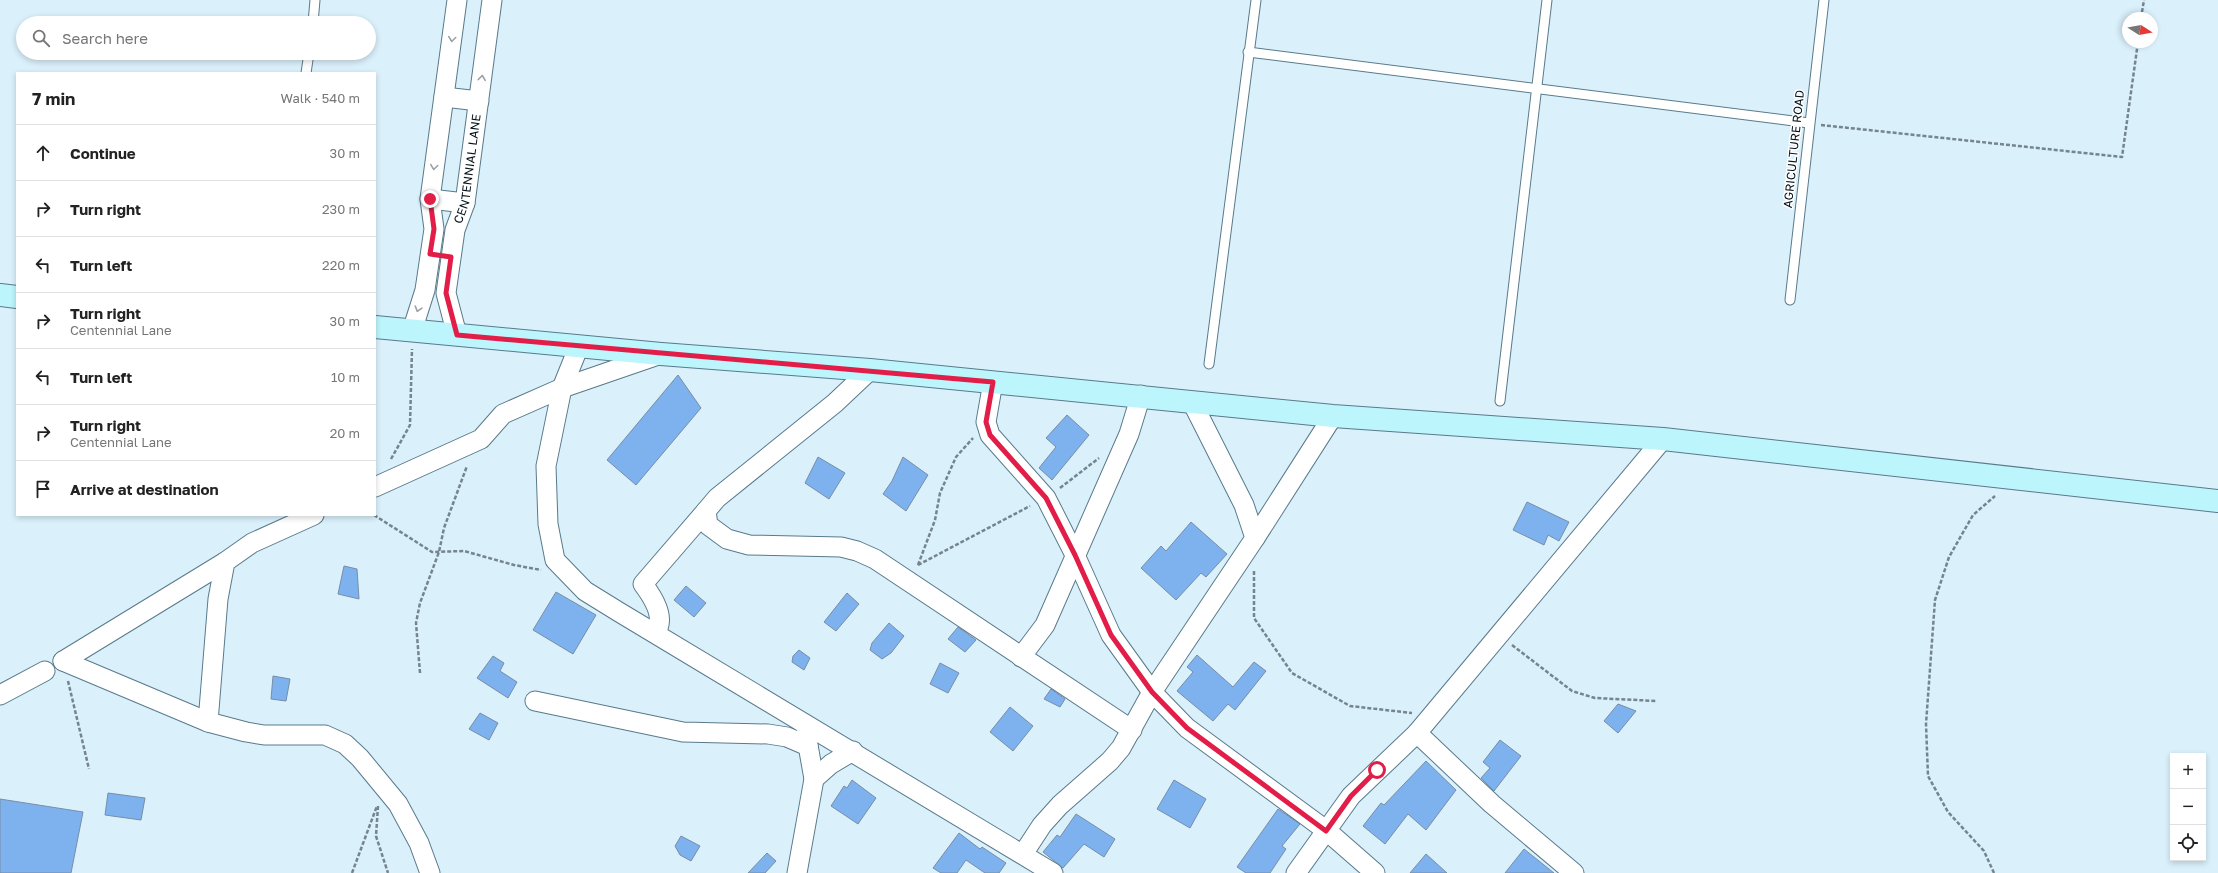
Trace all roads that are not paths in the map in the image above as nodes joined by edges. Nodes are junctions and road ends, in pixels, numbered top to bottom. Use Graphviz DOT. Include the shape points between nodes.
graph roads {
  1 [pos="315,0"];
  2 [pos="458,0"];
  3 [pos="492,0"];
  4 [pos="1256,0"];
  5 [pos="1547,0"];
  6 [pos="1824,0"];
  7 [pos="313,16"];
  8 [pos="1248,52"];
  9 [pos="308,60"];
  10 [pos="306,72"];
  11 [pos="1536,88"];
  12 [pos="444,97"];
  13 [pos="479,101"];
  14 [pos="1809,123"];
  15 [pos="430,199"];
  16 [pos="465,203"];
  17 [pos="430,254"];
  18 [pos="451,257"];
  19 [pos="424,290"];
  20 [pos="446,293"];
  21 [pos="0,295"];
  22 [pos="16,297"];
  23 [pos="1790,300"];
  24 [pos="376,328"];
  25 [pos="412,331"];
  26 [pos="457,335"];
  27 [pos="579,346"];
  28 [pos="661,354"];
  29 [pos="1209,364"];
  30 [pos="870,370"];
  31 [pos="993,382"];
  32 [pos="562,388"];
  33 [pos="1140,395"];
  34 [pos="1500,401"];
  35 [pos="1192,402"];
  36 [pos="1333,416"];
  37 [pos="1663,439"];
  38 [pos="376,487"];
  39 [pos="2218,501"];
  40 [pos="706,511"];
  41 [pos="312,516"];
  42 [pos="1255,538"];
  43 [pos="1075,555"];
  44 [pos="224,562"];
  45 [pos="655,633"];
  46 [pos="1021,657"];
  47 [pos="54,666"];
  48 [pos="1152,692"];
  49 [pos="1,698"];
  50 [pos="535,702"];
  51 [pos="208,722"];
  52 [pos="804,722"];
  53 [pos="1132,730"];
  54 [pos="1417,733"];
  55 [pos="808,746"];
  56 [pos="853,751"];
  57 [pos="814,780"];
  58 [pos="1326,831"];
  59 [pos="1023,854"];
  60 [pos="430,873"];
  61 [pos="797,873"];
  62 [pos="1053,873"];
  63 [pos="1296,873"];
  64 [pos="1375,873"];
  65 [pos="1574,873"];
  1 -- 7 [label="lane"];
  2 -- 12 [label="street, CENTENNIAL LANE, one-way"];
  13 -- 3 [label="street, CENTENNIAL LANE, one-way"];
  4 -- 8 [label="lane"];
  5 -- 11 [label="lane"];
  6 -- 14 [label="lane, AGRICULTURE ROAD"];
  8 -- 11 [label="lane"];
  8 -- 29 [label="lane"];
  9 -- 10 [label="lane"];
  11 -- 14 [label="lane"];
  11 -- 34 [label="lane"];
  12 -- 13 [label="street"];
  12 -- 15 [label="street, CENTENNIAL LANE, one-way"];
  13 -- 16 [label="street, CENTENNIAL LANE"];
  14 -- 23 [label="lane, AGRICULTURE ROAD"];
  15 -- 16 [label="street"];
  15 -- 17 [label="street, CENTENNIAL LANE" via="434,229"];
  16 -- 18 [label="street, CENTENNIAL LANE" via="455,230"];
  17 -- 18 [label="street"];
  17 -- 19 [label="street, CENTENNIAL LANE"];
  18 -- 20 [label="street, CENTENNIAL LANE"];
  19 -- 20 [label="street"];
  19 -- 25 [label="street, CENTENNIAL LANE, one-way"];
  20 -- 26 [label="street, CENTENNIAL LANE"];
  21 -- 22 [label="street"];
  24 -- 25 [label="street"];
  25 -- 26 [label="street"];
  26 -- 27 [label="street"];
  27 -- 28 [label="street"];
  27 -- 32 [label="street"];
  28 -- 30 [label="street"];
  28 -- 32 [label="street"];
  30 -- 31 [label="street"];
  30 -- 40 [label="street" via="835,403 718,498"];
  31 -- 33 [label="street"];
  31 -- 43 [label="street" via="986,422 990,435 1046,498"];
  32 -- 38 [label="street" via="504,414 481,439"];
  32 -- 45 [label="street" via="546,466 548,524 555,560 585,591"];
  33 -- 35 [label="street"];
  33 -- 43 [label="street" via="1129,434"];
  35 -- 36 [label="street"];
  35 -- 42 [label="street" via="1244,505"];
  36 -- 37 [label="street"];
  36 -- 42 [label="street"];
  37 -- 39 [label="street"];
  37 -- 54 [label="street"];
  40 -- 45 [label="street" via="642,584 655,600 658,612 658,629"];
  40 -- 46 [label="street" via="708,525 727,539 749,544 841,548 875,558"];
  41 -- 44 [label="street" via="252,543"];
  42 -- 48 [label="street"];
  43 -- 46 [label="street" via="1045,625"];
  43 -- 48 [label="street" via="1111,635"];
  44 -- 47 [label="street"];
  44 -- 51 [label="street" via="218,599"];
  45 -- 52 [label="street"];
  46 -- 53 [label="street"];
  47 -- 49 [label="street"];
  47 -- 51 [label="street"];
  48 -- 53 [label="street"];
  48 -- 58 [label="street" via="1187,728"];
  50 -- 55 [label="street" via="684,732 768,734 787,737"];
  51 -- 60 [label="street" via="264,735 325,735 345,744 398,804 420,843"];
  52 -- 55 [label="street"];
  52 -- 56 [label="street"];
  53 -- 59 [label="street" via="1110,761 1060,805 1042,825"];
  54 -- 58 [label="street" via="1351,796"];
  54 -- 65 [label="street" via="1492,804"];
  55 -- 57 [label="street"];
  56 -- 57 [label="street" via="831,764"];
  56 -- 59 [label="street"];
  57 -- 61 [label="street"];
  58 -- 63 [label="street"];
  58 -- 64 [label="street"];
  59 -- 62 [label="street"];
}
